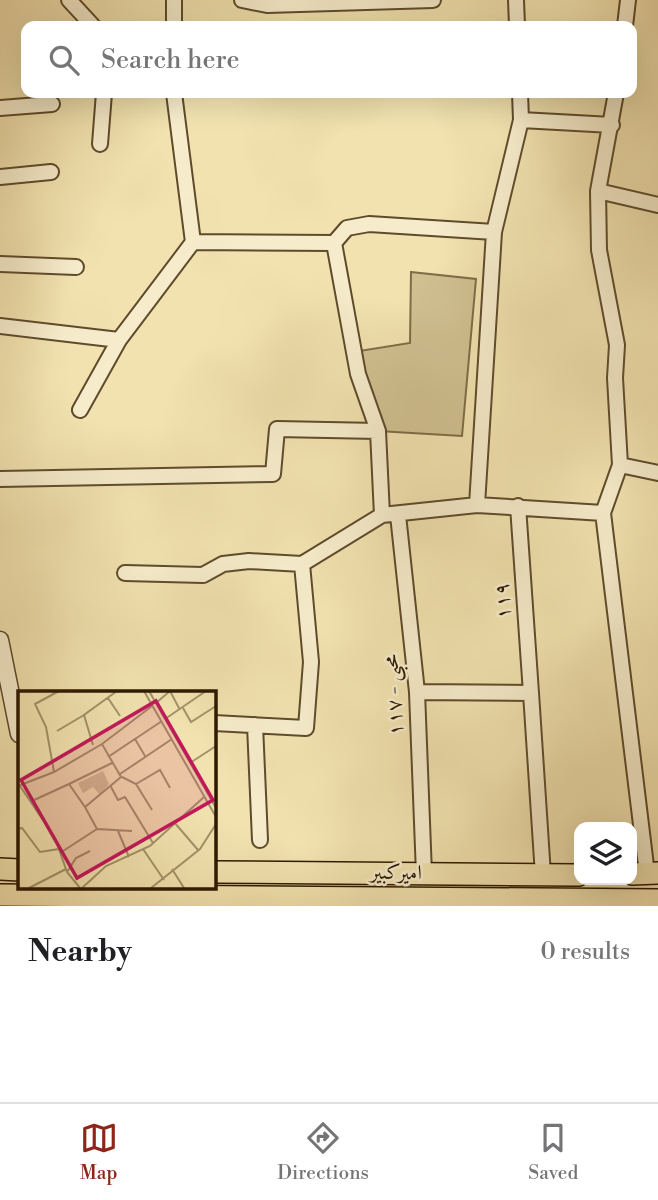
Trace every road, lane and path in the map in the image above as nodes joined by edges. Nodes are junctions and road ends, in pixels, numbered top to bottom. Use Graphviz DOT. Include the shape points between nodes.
graph roads {
  1 [pos="69,0"];
  2 [pos="174,0"];
  3 [pos="242,0"];
  4 [pos="433,0"];
  5 [pos="516,0"];
  6 [pos="628,0"];
  7 [pos="88,21"];
  8 [pos="174,21"];
  9 [pos="517,21"];
  10 [pos="626,21"];
  11 [pos="104,98"];
  12 [pos="175,98"];
  13 [pos="520,98"];
  14 [pos="615,98"];
  15 [pos="52,104"];
  16 [pos="0,108"];
  17 [pos="521,120"];
  18 [pos="612,125"];
  19 [pos="100,144"];
  20 [pos="51,172"];
  21 [pos="0,177"];
  22 [pos="598,191"];
  23 [pos="658,205"];
  24 [pos="494,232"];
  25 [pos="192,242"];
  26 [pos="334,243"];
  27 [pos="0,264"];
  28 [pos="76,267"];
  29 [pos="0,326"];
  30 [pos="119,340"];
  31 [pos="80,410"];
  32 [pos="378,432"];
  33 [pos="620,465"];
  34 [pos="658,473"];
  35 [pos="0,479"];
  36 [pos="477,505"];
  37 [pos="518,506"];
  38 [pos="603,513"];
  39 [pos="382,514"];
  40 [pos="398,515"];
  41 [pos="302,564"];
  42 [pos="125,573"];
  43 [pos="1,644"];
  44 [pos="417,692"];
  45 [pos="530,693"];
  46 [pos="215,723"];
  47 [pos="255,725"];
  48 [pos="18,729"];
  49 [pos="260,840"];
  50 [pos="0,869"];
  51 [pos="18,870"];
  52 [pos="215,872"];
  53 [pos="424,874"];
  54 [pos="646,874"];
  55 [pos="543,875"];
  56 [pos="574,875"];
  57 [pos="0,895"];
  58 [pos="77,900"];
  59 [pos="255,901"];
  60 [pos="653,902"];
  61 [pos="542,903"];
  1 -- 7 [label="street"];
  2 -- 8 [label="street"];
  3 -- 4 [label="street" via="267,5"];
  5 -- 9 [label="street"];
  6 -- 10 [label="street"];
  11 -- 19 [label="street"];
  12 -- 25 [label="street"];
  13 -- 17 [label="street"];
  14 -- 18 [label="street"];
  15 -- 16 [label="street"];
  17 -- 18 [label="street"];
  17 -- 24 [label="street"];
  18 -- 22 [label="street"];
  20 -- 21 [label="street"];
  22 -- 23 [label="street"];
  22 -- 33 [label="street" via="599,250 617,345"];
  24 -- 26 [label="street" via="369,224 347,228"];
  24 -- 36 [label="street"];
  25 -- 26 [label="street"];
  25 -- 30 [label="street"];
  26 -- 32 [label="street" via="358,374"];
  27 -- 28 [label="street"];
  29 -- 30 [label="street"];
  30 -- 31 [label="street"];
  32 -- 35 [label="street" via="277,429 272,474"];
  32 -- 39 [label="street"];
  33 -- 34 [label="street"];
  33 -- 38 [label="street"];
  36 -- 37 [label="street"];
  36 -- 40 [label="street"];
  37 -- 38 [label="street"];
  37 -- 45 [label="street, ۱۱۹"];
  38 -- 54 [label="street"];
  39 -- 40 [label="street"];
  39 -- 41 [label="street"];
  40 -- 44 [label="street, محبی - ۱۱۷"];
  41 -- 42 [label="street" via="249,561 223,565 204,575"];
  41 -- 47 [label="street" via="311,662 306,728"];
  43 -- 48 [label="street"];
  44 -- 45 [label="street"];
  44 -- 53 [label="street, محبی - ۱۱۷"];
  45 -- 55 [label="street, ۱۱۹"];
  46 -- 47 [label="street"];
  47 -- 49 [label="street"];
  50 -- 51 [label="main road"];
  52 -- 53 [label="main road, امیرکبیر"];
  53 -- 55 [label="main road, امیرکبیر"];
  55 -- 56 [label="main road, امیرکبیر"];
  57 -- 58 [label="main road, امیرکبیر"];
  58 -- 59 [label="main road, امیرکبیر"];
  59 -- 61 [label="main road, امیرکبیر"];
  60 -- 61 [label="main road, امیرکبیر"];
}
